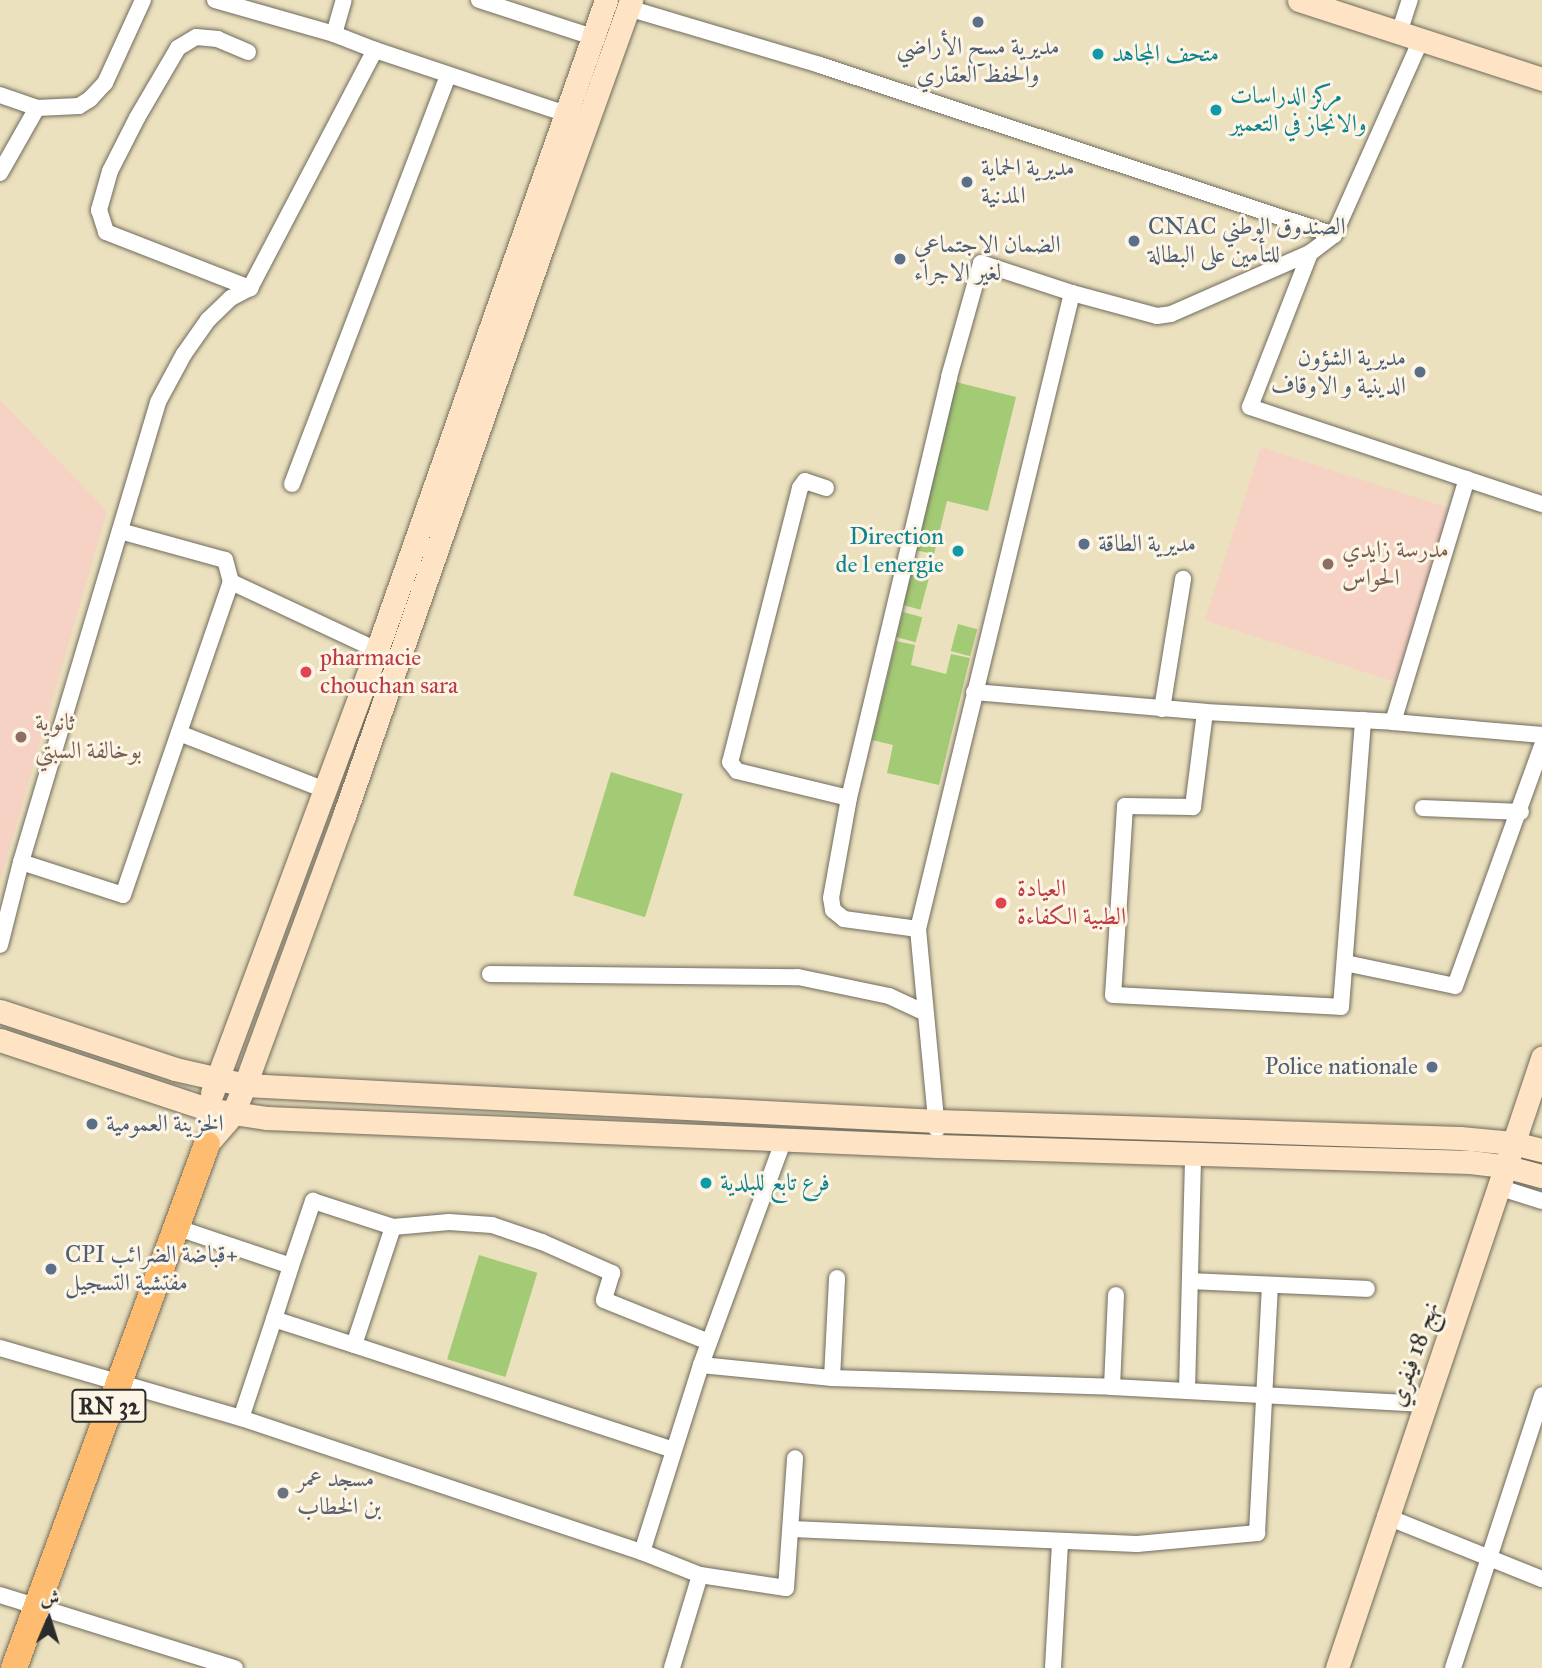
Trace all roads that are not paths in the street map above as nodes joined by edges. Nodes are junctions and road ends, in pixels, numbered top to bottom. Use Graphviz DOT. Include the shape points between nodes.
graph roads {
  1 [pos="143,0"];
  2 [pos="215,0"];
  3 [pos="344,0"];
  4 [pos="479,0"];
  5 [pos="606,0"];
  6 [pos="1299,0"];
  7 [pos="1410,0"];
  8 [pos="630,4"];
  9 [pos="334,34"];
  10 [pos="1410,36"];
  11 [pos="593,37"];
  12 [pos="375,50"];
  13 [pos="248,52"];
  14 [pos="448,76"];
  15 [pos="1542,79"];
  16 [pos="0,95"];
  17 [pos="37,108"];
  18 [pos="576,117"];
  19 [pos="0,173"];
  20 [pos="1334,235"];
  21 [pos="1310,253"];
  22 [pos="250,288"];
  23 [pos="1072,293"];
  24 [pos="1467,479"];
  25 [pos="292,484"];
  26 [pos="826,488"];
  27 [pos="1542,504"];
  28 [pos="120,531"];
  29 [pos="1183,579"];
  30 [pos="231,582"];
  31 [pos="377,650"];
  32 [pos="974,692"];
  33 [pos="1162,709"];
  34 [pos="1205,712"];
  35 [pos="1363,720"];
  36 [pos="1393,722"];
  37 [pos="179,733"];
  38 [pos="1542,735"];
  39 [pos="1542,746"];
  40 [pos="325,790"];
  41 [pos="849,799"];
  42 [pos="1423,808"];
  43 [pos="1521,812"];
  44 [pos="21,862"];
  45 [pos="918,929"];
  46 [pos="0,945"];
  47 [pos="1345,963"];
  48 [pos="490,974"];
  49 [pos="0,1011"];
  50 [pos="925,1012"];
  51 [pos="0,1040"];
  52 [pos="1542,1058"];
  53 [pos="216,1079"];
  54 [pos="245,1085"];
  55 [pos="207,1109"];
  56 [pos="232,1115"];
  57 [pos="937,1121"];
  58 [pos="784,1139"];
  59 [pos="1513,1143"];
  60 [pos="207,1144"];
  61 [pos="937,1146"];
  62 [pos="1542,1150"];
  63 [pos="1193,1154"];
  64 [pos="1542,1176"];
  65 [pos="1501,1177"];
  66 [pos="1542,1201"];
  67 [pos="176,1227"];
  68 [pos="393,1227"];
  69 [pos="291,1266"];
  70 [pos="837,1278"];
  71 [pos="1191,1281"];
  72 [pos="1270,1285"];
  73 [pos="1367,1289"];
  74 [pos="1116,1295"];
  75 [pos="274,1318"];
  76 [pos="709,1342"];
  77 [pos="354,1345"];
  78 [pos="0,1348"];
  79 [pos="701,1365"];
  80 [pos="832,1378"];
  81 [pos="118,1381"];
  82 [pos="1112,1387"];
  83 [pos="1187,1391"];
  84 [pos="1542,1395"];
  85 [pos="1265,1397"];
  86 [pos="1425,1404"];
  87 [pos="241,1418"];
  88 [pos="673,1450"];
  89 [pos="795,1458"];
  90 [pos="1385,1516"];
  91 [pos="792,1529"];
  92 [pos="1060,1542"];
  93 [pos="642,1552"];
  94 [pos="1489,1560"];
  95 [pos="700,1575"];
  96 [pos="1542,1579"];
  97 [pos="0,1595"];
  98 [pos="36,1607"];
  99 [pos="14,1668"];
  100 [pos="235,1668"];
  101 [pos="672,1668"];
  102 [pos="1053,1668"];
  103 [pos="1336,1668"];
  104 [pos="1453,1668"];
  1 -- 17 [label="street" via="99,91 79,106"];
  2 -- 9 [label="street"];
  3 -- 9 [label="street"];
  4 -- 11 [label="street"];
  5 -- 11 [label="main road"];
  6 -- 10 [label="main road"];
  7 -- 10 [label="street"];
  8 -- 18 [label="main road"];
  8 -- 20 [label="street"];
  9 -- 12 [label="street"];
  10 -- 15 [label="main road"];
  10 -- 20 [label="street"];
  11 -- 18 [label="main road"];
  12 -- 14 [label="street"];
  12 -- 22 [label="street"];
  13 -- 22 [label="street" via="218,39 196,37 178,48 110,171 99,210 106,232"];
  14 -- 18 [label="street"];
  14 -- 25 [label="street"];
  16 -- 17 [label="street"];
  17 -- 19 [label="street"];
  18 -- 31 [label="main road"];
  18 -- 54 [label="main road" via="344,816"];
  20 -- 21 [label="street"];
  21 -- 23 [label="street" via="1171,314 1157,316"];
  21 -- 24 [label="street" via="1250,407"];
  22 -- 28 [label="street" via="231,298 208,320 166,384 150,421"];
  23 -- 32 [label="street"];
  23 -- 41 [label="street" via="981,263 948,377"];
  24 -- 27 [label="street"];
  24 -- 36 [label="street"];
  26 -- 41 [label="street" via="805,481 800,488 730,762 737,771"];
  28 -- 30 [label="street" via="225,560"];
  28 -- 44 [label="street"];
  29 -- 33 [label="street"];
  30 -- 31 [label="street"];
  30 -- 37 [label="street"];
  31 -- 40 [label="main road"];
  32 -- 33 [label="street"];
  32 -- 45 [label="street"];
  33 -- 34 [label="street"];
  34 -- 35 [label="street"];
  34 -- 47 [label="street" via="1193,807 1125,806 1113,995 1341,1007"];
  35 -- 36 [label="street"];
  35 -- 47 [label="street"];
  36 -- 38 [label="street"];
  37 -- 40 [label="street"];
  37 -- 44 [label="street" via="123,895"];
  39 -- 43 [label="street"];
  40 -- 53 [label="main road"];
  41 -- 45 [label="street" via="831,898 833,910 844,919"];
  42 -- 43 [label="street"];
  43 -- 47 [label="street" via="1455,986"];
  44 -- 46 [label="street"];
  45 -- 50 [label="street"];
  48 -- 50 [label="street" via="798,976 889,996"];
  49 -- 53 [label="main road"];
  50 -- 57 [label="street"];
  51 -- 55 [label="main road"];
  52 -- 59 [label="main road, نهج 18 فيفري"];
  53 -- 54 [label="main road"];
  53 -- 55 [label="main road"];
  54 -- 56 [label="main road"];
  54 -- 57 [label="main road"];
  55 -- 56 [label="main road"];
  55 -- 60 [label="main road"];
  56 -- 58 [label="main road"];
  56 -- 60 [label="main road"];
  57 -- 59 [label="main road"];
  57 -- 61 [label="street"];
  58 -- 61 [label="main road"];
  58 -- 76 [label="street"];
  59 -- 62 [label="main road"];
  59 -- 65 [label="main road, نهج 18 فيفري"];
  60 -- 67 [label="main road, RN 32"];
  61 -- 63 [label="main road"];
  63 -- 65 [label="main road"];
  63 -- 71 [label="street"];
  64 -- 65 [label="main road"];
  65 -- 66 [label="street"];
  65 -- 86 [label="main road, نهج 18 فيفري"];
  67 -- 69 [label="street"];
  67 -- 81 [label="main road, RN 32"];
  68 -- 69 [label="street" via="313,1201"];
  68 -- 76 [label="street" via="449,1222 492,1225 542,1242 612,1273 604,1300"];
  68 -- 77 [label="street"];
  69 -- 75 [label="street"];
  70 -- 80 [label="street"];
  71 -- 72 [label="street"];
  71 -- 83 [label="street"];
  72 -- 73 [label="street"];
  72 -- 85 [label="street"];
  74 -- 82 [label="street"];
  75 -- 77 [label="street"];
  75 -- 87 [label="street"];
  76 -- 79 [label="street"];
  77 -- 88 [label="street"];
  78 -- 81 [label="street"];
  79 -- 80 [label="street"];
  79 -- 88 [label="street"];
  80 -- 82 [label="street"];
  81 -- 87 [label="street"];
  81 -- 98 [label="main road, RN 32"];
  82 -- 83 [label="street"];
  83 -- 85 [label="street"];
  84 -- 94 [label="street"];
  85 -- 86 [label="street"];
  85 -- 92 [label="street" via="1257,1533 1136,1544"];
  86 -- 90 [label="main road, نهج 18 فيفري"];
  87 -- 93 [label="street"];
  88 -- 93 [label="street"];
  89 -- 91 [label="street"];
  90 -- 94 [label="street"];
  90 -- 103 [label="main road, نهج 18 فيفري"];
  91 -- 92 [label="street"];
  91 -- 95 [label="street" via="786,1588"];
  92 -- 102 [label="street"];
  93 -- 95 [label="street"];
  94 -- 96 [label="street"];
  94 -- 104 [label="street"];
  95 -- 101 [label="street"];
  97 -- 98 [label="street"];
  98 -- 99 [label="main road, RN 32"];
  98 -- 100 [label="street"];
}
